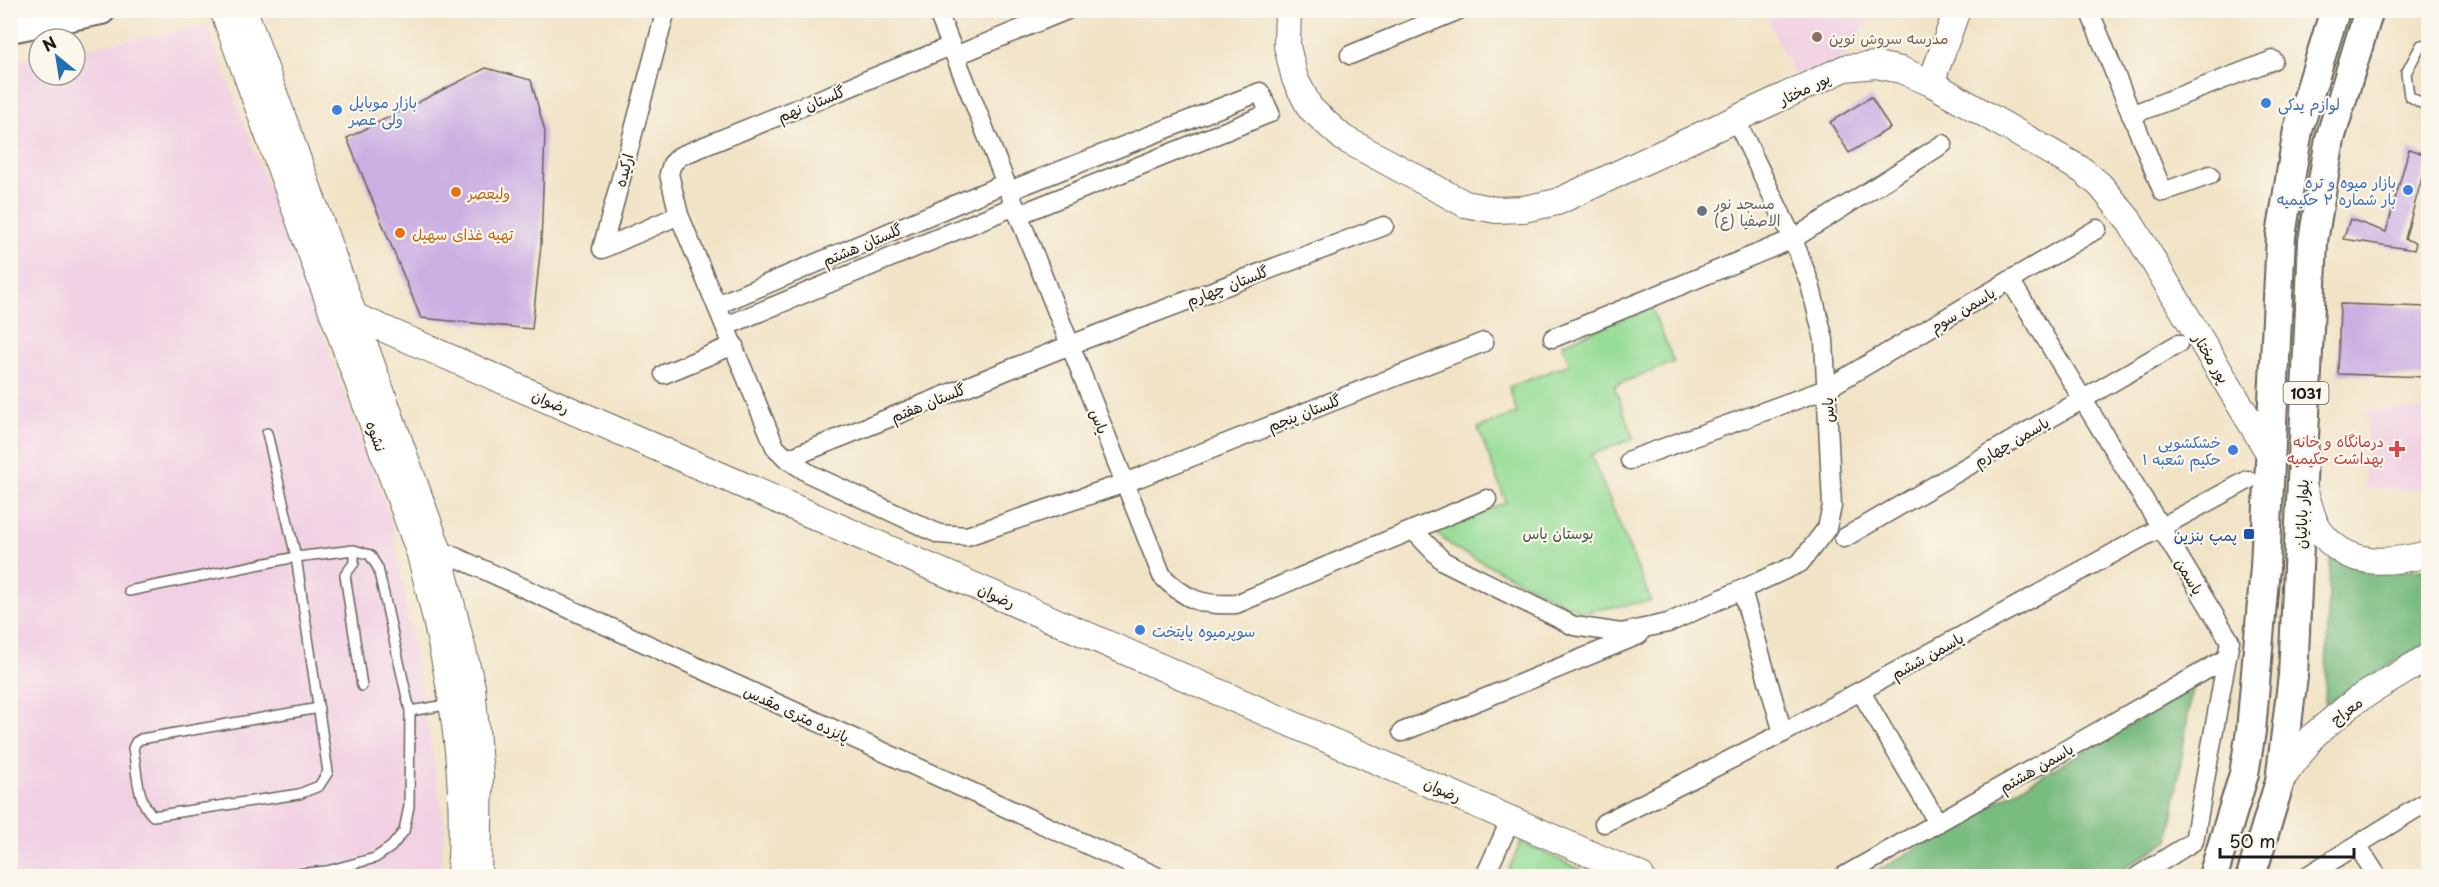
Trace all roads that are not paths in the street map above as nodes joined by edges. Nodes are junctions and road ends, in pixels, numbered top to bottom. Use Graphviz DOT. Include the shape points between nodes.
graph roads {
  1 [pos="101,10"];
  2 [pos="224,10"];
  3 [pos="244,10"];
  4 [pos="666,10"];
  5 [pos="937,10"];
  6 [pos="1066,10"];
  7 [pos="1288,10"];
  8 [pos="1459,10"];
  9 [pos="1957,10"];
  10 [pos="2089,10"];
  11 [pos="2335,10"];
  12 [pos="2369,10"];
  13 [pos="10,28"];
  14 [pos="2428,44"];
  15 [pos="953,51"];
  16 [pos="1350,55"];
  17 [pos="2273,60"];
  18 [pos="1931,83"];
  19 [pos="2428,107"];
  20 [pos="2131,116"];
  21 [pos="1736,120"];
  22 [pos="1943,144"];
  23 [pos="2210,175"];
  24 [pos="1012,199"];
  25 [pos="679,215"];
  26 [pos="1384,226"];
  27 [pos="2097,229"];
  28 [pos="1793,239"];
  29 [pos="2010,280"];
  30 [pos="717,305"];
  31 [pos="343,315"];
  32 [pos="726,326"];
  33 [pos="1554,338"];
  34 [pos="1484,342"];
  35 [pos="2178,344"];
  36 [pos="734,345"];
  37 [pos="1070,345"];
  38 [pos="664,374"];
  39 [pos="1826,389"];
  40 [pos="2083,399"];
  41 [pos="267,433"];
  42 [pos="2269,453"];
  43 [pos="787,459"];
  44 [pos="1630,459"];
  45 [pos="2248,480"];
  46 [pos="1125,483"];
  47 [pos="2302,483"];
  48 [pos="1486,499"];
  49 [pos="2161,527"];
  50 [pos="1413,530"];
  51 [pos="1844,538"];
  52 [pos="354,550"];
  53 [pos="429,550"];
  54 [pos="2428,554"];
  55 [pos="296,557"];
  56 [pos="1742,590"];
  57 [pos="129,591"];
  58 [pos="1668,623"];
  59 [pos="2428,657"];
  60 [pos="2228,658"];
  61 [pos="362,686"];
  62 [pos="1861,692"];
  63 [pos="454,703"];
  64 [pos="319,708"];
  65 [pos="410,711"];
  66 [pos="1402,732"];
  67 [pos="1783,733"];
  68 [pos="2280,782"];
  69 [pos="2428,801"];
  70 [pos="1511,819"];
  71 [pos="1604,823"];
  72 [pos="1938,823"];
  73 [pos="2357,845"];
  74 [pos="277,876"];
  75 [pos="459,876"];
  76 [pos="478,876"];
  77 [pos="1156,876"];
  78 [pos="1485,876"];
  79 [pos="1641,876"];
  80 [pos="1844,876"];
  81 [pos="2138,876"];
  82 [pos="2213,876"];
  83 [pos="2251,876"];
  84 [pos="2307,876"];
  85 [pos="2377,876"];
  1 -- 13 [label="main road"];
  2 -- 31 [label="main road, نشوه"];
  3 -- 31 [label="main road, نشوه"];
  4 -- 25 [label="street, ارکیده" via="602,249"];
  5 -- 15 [label="street, یاس"];
  6 -- 15 [label="street, گلستان نهم"];
  7 -- 21 [label="main road, پور مختار" via="1287,46 1295,79 1310,108 1343,138 1465,204 1496,210 1557,202"];
  8 -- 16 [label="street"];
  9 -- 18 [label="main road"];
  10 -- 20 [label="street"];
  11 -- 42 [label="main road, 1031" via="2298,130 2281,236"];
  12 -- 47 [label="main road, بلوار بابائیان / 1031" via="2330,139 2313,241"];
  14 -- 19 [label="lane" via="2421,45 2406,73 2409,96"];
  15 -- 24 [label="street, یاس"];
  15 -- 25 [label="street, گلستان نهم" via="680,156 669,174"];
  17 -- 20 [label="street"];
  18 -- 21 [label="main road, پور مختار" via="1887,66 1853,66"];
  18 -- 42 [label="main road, پور مختار" via="2061,156 2100,185 2127,219"];
  20 -- 23 [label="street" via="2163,192"];
  21 -- 28 [label="street, یاس"];
  22 -- 28 [label="street"];
  24 -- 24 [label="street" via="1270,113 1260,92"];
  24 -- 30 [label="street, گلستان هشتم"];
  24 -- 32 [label="street, گلستان هشتم"];
  24 -- 37 [label="street, یاس"];
  25 -- 30 [label="street"];
  26 -- 37 [label="street, گلستان چهارم"];
  27 -- 29 [label="street, یاسمن سوم"];
  28 -- 33 [label="street"];
  28 -- 39 [label="street, یاس" via="1810,284 1824,340"];
  29 -- 39 [label="street, یاسمن سوم"];
  29 -- 40 [label="street, یاسمن"];
  30 -- 32 [label="street"];
  31 -- 53 [label="main road, نشوه"];
  31 -- 70 [label="main road, رضوان"];
  32 -- 36 [label="street"];
  34 -- 46 [label="street, گلستان پنجم"];
  35 -- 40 [label="street, یاسمن چهارم"];
  36 -- 38 [label="street"];
  36 -- 43 [label="street" via="776,447"];
  37 -- 43 [label="street, گلستان هفتم"];
  37 -- 46 [label="street, یاس"];
  39 -- 44 [label="street, یاسمن سوم"];
  39 -- 56 [label="street, یاس" via="1832,506 1827,528 1800,563"];
  40 -- 49 [label="street, یاسمن"];
  40 -- 51 [label="street, یاسمن چهارم"];
  41 -- 55 [label="lane"];
  42 -- 82 [label="main road, 1031" via="2265,567 2251,731 2244,774"];
  43 -- 46 [label="street, گلستان پنجم" via="810,474 939,534 967,536"];
  45 -- 49 [label="street, یاسمن ششم"];
  46 -- 50 [label="street, یاس" via="1162,576 1195,601 1215,605 1236,604"];
  47 -- 54 [label="main road" via="2318,528 2340,552 2368,560 2402,560"];
  47 -- 68 [label="main road, بلوار بابائیان / 1031" via="2293,676"];
  48 -- 50 [label="street, یاس"];
  49 -- 60 [label="street, یاسمن" via="2230,642"];
  49 -- 62 [label="street, یاسمن ششم"];
  50 -- 58 [label="street, یاس" via="1443,561 1574,626 1621,633"];
  52 -- 55 [label="lane"];
  52 -- 61 [label="lane" via="354,563 345,575"];
  52 -- 65 [label="lane" via="370,555 378,568"];
  53 -- 63 [label="main road, نشوه"];
  53 -- 76 [label="main road, نشوه" via="472,687 480,775"];
  53 -- 77 [label="street, پانزده متری مقدس"];
  55 -- 57 [label="lane"];
  55 -- 64 [label="lane"];
  56 -- 58 [label="street, یاس"];
  56 -- 67 [label="street"];
  58 -- 66 [label="street, یاس"];
  59 -- 68 [label="main road, معراج" via="2355,701 2314,735"];
  60 -- 72 [label="street, یاسمن هشتم"];
  60 -- 81 [label="street, یاسمن" via="2194,841"];
  62 -- 67 [label="street, یاسمن ششم"];
  62 -- 72 [label="street"];
  63 -- 65 [label="lane"];
  63 -- 75 [label="main road, نشوه" via="462,787"];
  64 -- 64 [label="lane" via="328,772 319,786 300,794 153,816 145,809 133,748 136,742"];
  65 -- 74 [label="lane" via="409,806 404,831 398,839 375,858 327,871"];
  67 -- 71 [label="street, یاسمن ششم"];
  68 -- 83 [label="main road, بلوار بابائیان / 1031"];
  69 -- 73 [label="street"];
  70 -- 78 [label="street"];
  70 -- 79 [label="main road, رضوان"];
  72 -- 80 [label="street, یاسمن هشتم"];
  73 -- 84 [label="street"];
  73 -- 85 [label="street"];
}
